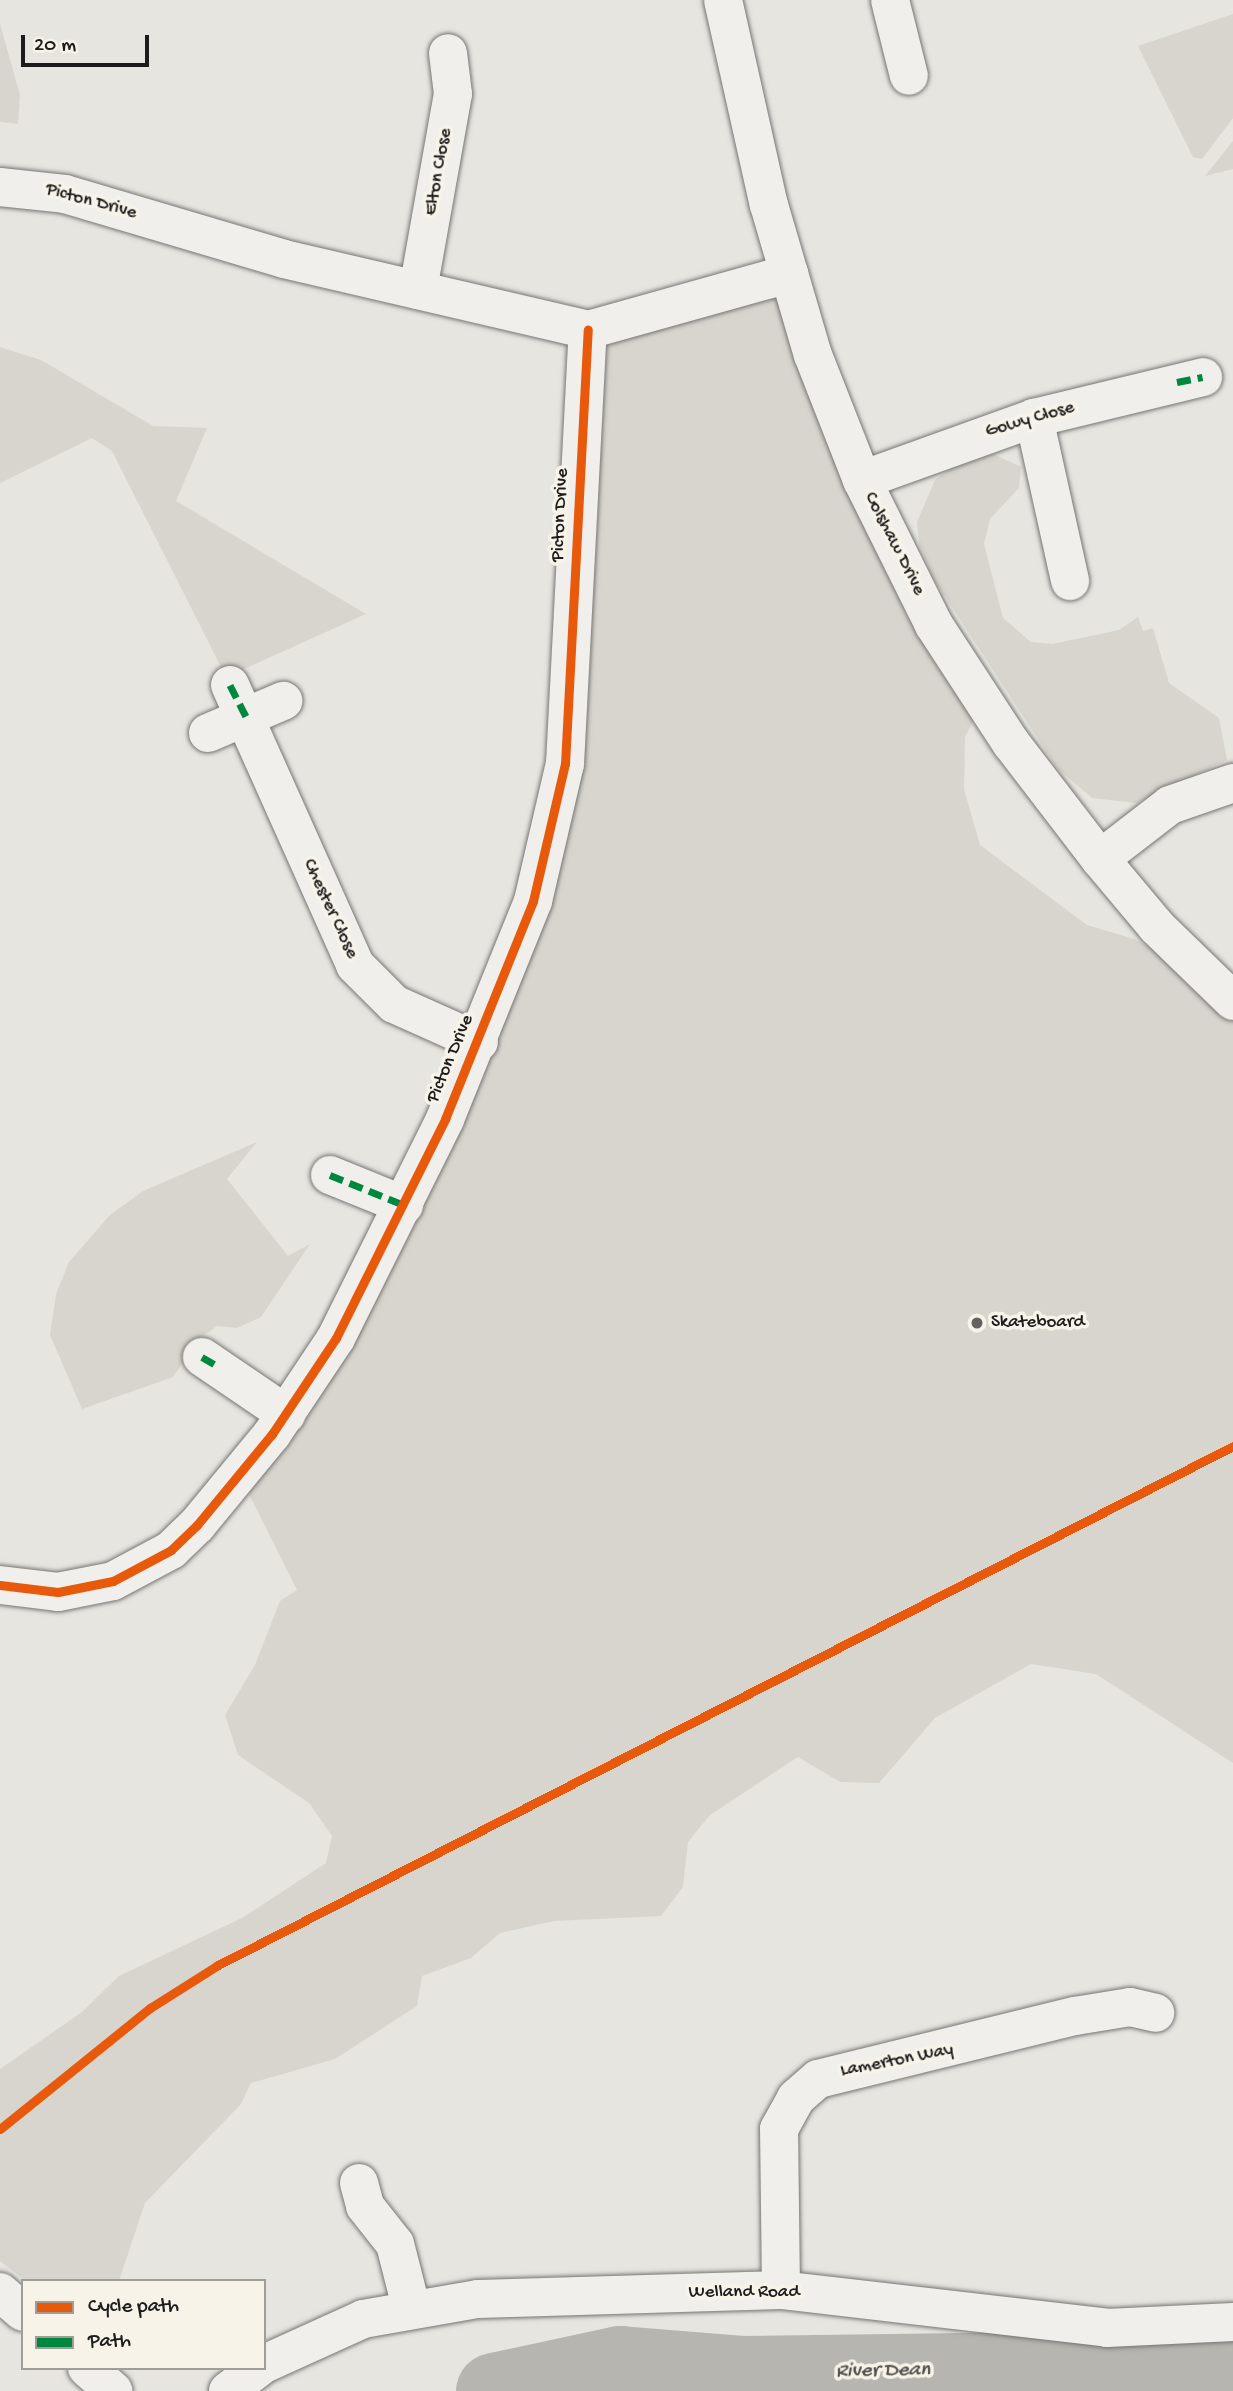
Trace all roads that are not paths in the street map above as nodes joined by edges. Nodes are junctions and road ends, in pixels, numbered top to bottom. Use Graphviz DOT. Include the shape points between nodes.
graph roads {
  1 [pos="723,0"];
  2 [pos="890,0"];
  3 [pos="448,54"];
  4 [pos="909,76"];
  5 [pos="0,187"];
  6 [pos="789,274"];
  7 [pos="418,290"];
  8 [pos="587,331"];
  9 [pos="1190,380"];
  10 [pos="1034,418"];
  11 [pos="862,480"];
  12 [pos="1070,581"];
  13 [pos="238,701"];
  14 [pos="283,701"];
  15 [pos="208,733"];
  16 [pos="1233,783"];
  17 [pos="1100,859"];
  18 [pos="1233,1002"];
  19 [pos="479,1042"];
  20 [pos="330,1175"];
  21 [pos="404,1205"];
  22 [pos="209,1361"];
  23 [pos="286,1414"];
  24 [pos="0,1585"];
  25 [pos="1155,2013"];
  26 [pos="359,2183"];
  27 [pos="781,2290"];
  28 [pos="0,2292"];
  29 [pos="411,2306"];
  30 [pos="21,2310"];
  31 [pos="1233,2322"];
  32 [pos="266,2363"];
  33 [pos="89,2370"];
  34 [pos="255,2370"];
  35 [pos="113,2391"];
  36 [pos="228,2391"];
  1 -- 6 [label="street, Colshaw Drive"];
  2 -- 4 [label="street"];
  3 -- 7 [label="street, Elton Close" via="453,94"];
  5 -- 7 [label="street, Picton Drive" via="65,194 284,259"];
  6 -- 8 [label="street, Picton Drive"];
  6 -- 11 [label="street, Colshaw Drive"];
  7 -- 8 [label="street, Picton Drive"];
  8 -- 19 [label="street, Picton Drive" via="565,764 533,901"];
  9 -- 10 [label="street, Gowy Close"];
  10 -- 11 [label="street, Gowy Close"];
  10 -- 12 [label="street"];
  11 -- 17 [label="street, Colshaw Drive" via="934,625 1011,743"];
  13 -- 14 [label="street"];
  13 -- 15 [label="street"];
  13 -- 19 [label="street, Chester Close" via="355,965 394,1004"];
  16 -- 17 [label="street" via="1170,805"];
  17 -- 18 [label="street, Colshaw Drive" via="1157,928"];
  19 -- 21 [label="street, Picton Drive"];
  20 -- 21 [label="street"];
  21 -- 23 [label="street, Picton Drive" via="336,1338"];
  22 -- 23 [label="street"];
  23 -- 24 [label="street, Picton Drive" via="197,1525 145,1567 85,1589"];
  25 -- 27 [label="street, Lamerton Way" via="1130,2007 1075,2016 818,2079 796,2098 779,2129"];
  26 -- 29 [label="street" via="365,2206 395,2244"];
  27 -- 29 [label="street, Welland Road"];
  27 -- 31 [label="street, Welland Road" via="1107,2328"];
  28 -- 30 [label="street"];
  29 -- 32 [label="street, Welland Road" via="363,2319"];
  33 -- 35 [label="street"];
  34 -- 36 [label="street"];
}
